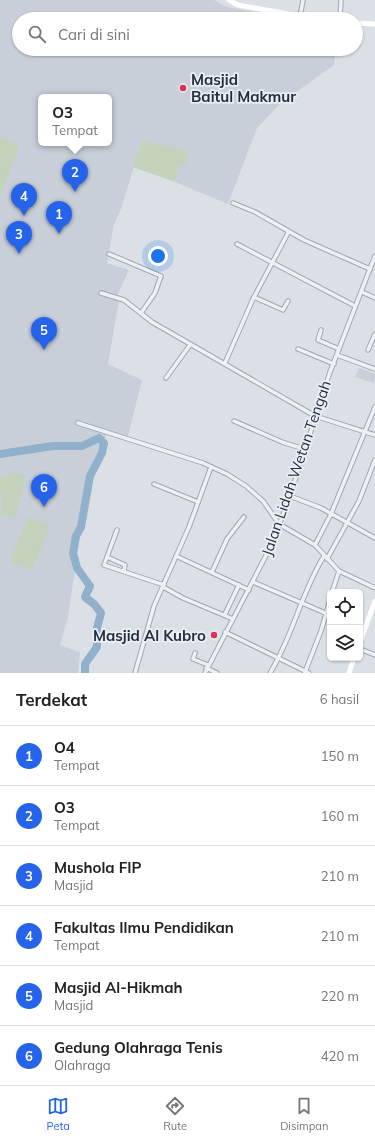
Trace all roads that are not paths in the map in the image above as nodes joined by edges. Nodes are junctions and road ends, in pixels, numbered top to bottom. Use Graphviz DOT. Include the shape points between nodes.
graph roads {
  1 [pos="229,0"];
  2 [pos="303,0"];
  3 [pos="341,0"];
  4 [pos="274,12"];
  5 [pos="301,12"];
  6 [pos="340,12"];
  7 [pos="363,23"];
  8 [pos="375,24"];
  9 [pos="233,203"];
  10 [pos="288,232"];
  11 [pos="237,244"];
  12 [pos="108,254"];
  13 [pos="375,256"];
  14 [pos="273,263"];
  15 [pos="370,269"];
  16 [pos="362,292"];
  17 [pos="101,293"];
  18 [pos="254,297"];
  19 [pos="375,298"];
  20 [pos="288,301"];
  21 [pos="355,306"];
  22 [pos="141,313"];
  23 [pos="321,330"];
  24 [pos="375,334"];
  25 [pos="190,345"];
  26 [pos="298,349"];
  27 [pos="339,349"];
  28 [pos="368,350"];
  29 [pos="337,355"];
  30 [pos="225,364"];
  31 [pos="334,364"];
  32 [pos="375,369"];
  33 [pos="166,378"];
  34 [pos="375,407"];
  35 [pos="315,416"];
  36 [pos="234,421"];
  37 [pos="78,423"];
  38 [pos="364,432"];
  39 [pos="375,435"];
  40 [pos="304,449"];
  41 [pos="375,460"];
  42 [pos="211,467"];
  43 [pos="154,484"];
  44 [pos="290,496"];
  45 [pos="198,502"];
  46 [pos="331,514"];
  47 [pos="244,517"];
  48 [pos="279,524"];
  49 [pos="348,524"];
  50 [pos="117,530"];
  51 [pos="375,538"];
  52 [pos="315,545"];
  53 [pos="176,556"];
  54 [pos="107,557"];
  55 [pos="326,557"];
  56 [pos="124,571"];
  57 [pos="339,571"];
  58 [pos="212,572"];
  59 [pos="253,582"];
  60 [pos="239,584"];
  61 [pos="164,586"];
  62 [pos="375,588"];
  63 [pos="333,589"];
  64 [pos="249,590"];
  65 [pos="375,601"];
  66 [pos="301,603"];
  67 [pos="225,614"];
  68 [pos="327,614"];
  69 [pos="327,617"];
  70 [pos="233,618"];
  71 [pos="363,627"];
  72 [pos="366,628"];
  73 [pos="225,632"];
  74 [pos="363,635"];
  75 [pos="363,650"];
  76 [pos="195,653"];
  77 [pos="375,654"];
  78 [pos="279,659"];
  79 [pos="353,661"];
  80 [pos="207,667"];
  81 [pos="306,672"];
  82 [pos="135,673"];
  83 [pos="205,673"];
  84 [pos="217,673"];
  85 [pos="270,673"];
  86 [pos="349,673"];
  1 -- 4 [label="main road" via="238,5"];
  2 -- 5 [label="street"];
  3 -- 6 [label="street"];
  7 -- 8 [label="main road"];
  9 -- 10 [label="street" via="255,212"];
  10 -- 14 [label="street"];
  10 -- 15 [label="street"];
  11 -- 14 [label="street"];
  12 -- 22 [label="street" via="161,276 155,293"];
  13 -- 15 [label="street, Jalan Lidah Wetan Tengah"];
  14 -- 18 [label="street"];
  14 -- 21 [label="street"];
  15 -- 16 [label="street, Jalan Lidah Wetan Tengah"];
  16 -- 19 [label="street"];
  16 -- 21 [label="street, Jalan Lidah Wetan Tengah"];
  17 -- 22 [label="street" via="124,300"];
  18 -- 20 [label="street" via="282,310"];
  18 -- 30 [label="street"];
  21 -- 27 [label="street, Jalan Lidah Wetan Tengah"];
  22 -- 25 [label="street"];
  23 -- 27 [label="street" via="318,340"];
  24 -- 28 [label="street"];
  25 -- 30 [label="street"];
  25 -- 33 [label="street"];
  26 -- 31 [label="street"];
  27 -- 29 [label="street, Jalan Lidah Wetan Tengah"];
  29 -- 31 [label="street, Jalan Lidah Wetan Tengah"];
  29 -- 32 [label="street"];
  30 -- 35 [label="street"];
  31 -- 35 [label="street, Jalan Lidah Wetan Tengah"];
  34 -- 38 [label="street"];
  35 -- 38 [label="street"];
  35 -- 40 [label="street, Jalan Lidah Wetan Tengah"];
  36 -- 40 [label="street"];
  37 -- 42 [label="street"];
  38 -- 39 [label="street"];
  38 -- 46 [label="street"];
  40 -- 44 [label="street, Jalan Lidah Wetan Tengah"];
  41 -- 49 [label="street"];
  42 -- 45 [label="street"];
  42 -- 48 [label="street" via="246,486 263,500"];
  43 -- 45 [label="street"];
  44 -- 46 [label="street"];
  44 -- 48 [label="street, Jalan Lidah Wetan Tengah"];
  45 -- 53 [label="street"];
  46 -- 49 [label="street"];
  46 -- 52 [label="street"];
  47 -- 58 [label="street" via="227,539"];
  48 -- 52 [label="street"];
  48 -- 59 [label="street, Jalan Lidah Wetan Tengah"];
  49 -- 51 [label="street"];
  49 -- 55 [label="street"];
  50 -- 54 [label="street"];
  52 -- 55 [label="street"];
  53 -- 58 [label="street"];
  53 -- 61 [label="street"];
  54 -- 56 [label="street" via="125,565"];
  54 -- 56 [label="street" via="105,566"];
  55 -- 57 [label="street"];
  55 -- 66 [label="street" via="310,580"];
  56 -- 61 [label="street"];
  57 -- 62 [label="street"];
  57 -- 63 [label="street"];
  58 -- 60 [label="street"];
  59 -- 64 [label="street, Jalan Lidah Wetan Tengah"];
  59 -- 66 [label="street"];
  60 -- 64 [label="street"];
  60 -- 67 [label="street"];
  61 -- 67 [label="street" via="183,598"];
  61 -- 82 [label="street" via="153,612"];
  64 -- 70 [label="street, Jalan Lidah Wetan Tengah"];
  65 -- 72 [label="main road"];
  66 -- 68 [label="street"];
  66 -- 78 [label="street"];
  67 -- 70 [label="street"];
  69 -- 81 [label="street"];
  70 -- 73 [label="street, Jalan Lidah Wetan Tengah"];
  71 -- 72 [label="street"];
  72 -- 74 [label="main road"];
  73 -- 78 [label="street"];
  73 -- 80 [label="street, Jalan Lidah Wetan Tengah"];
  75 -- 77 [label="street"];
  76 -- 80 [label="street" via="194,659"];
  78 -- 81 [label="street"];
  78 -- 85 [label="street"];
  79 -- 86 [label="main road"];
  80 -- 83 [label="street, Jalan Lidah Wetan Tengah"];
  80 -- 84 [label="street"];
}
